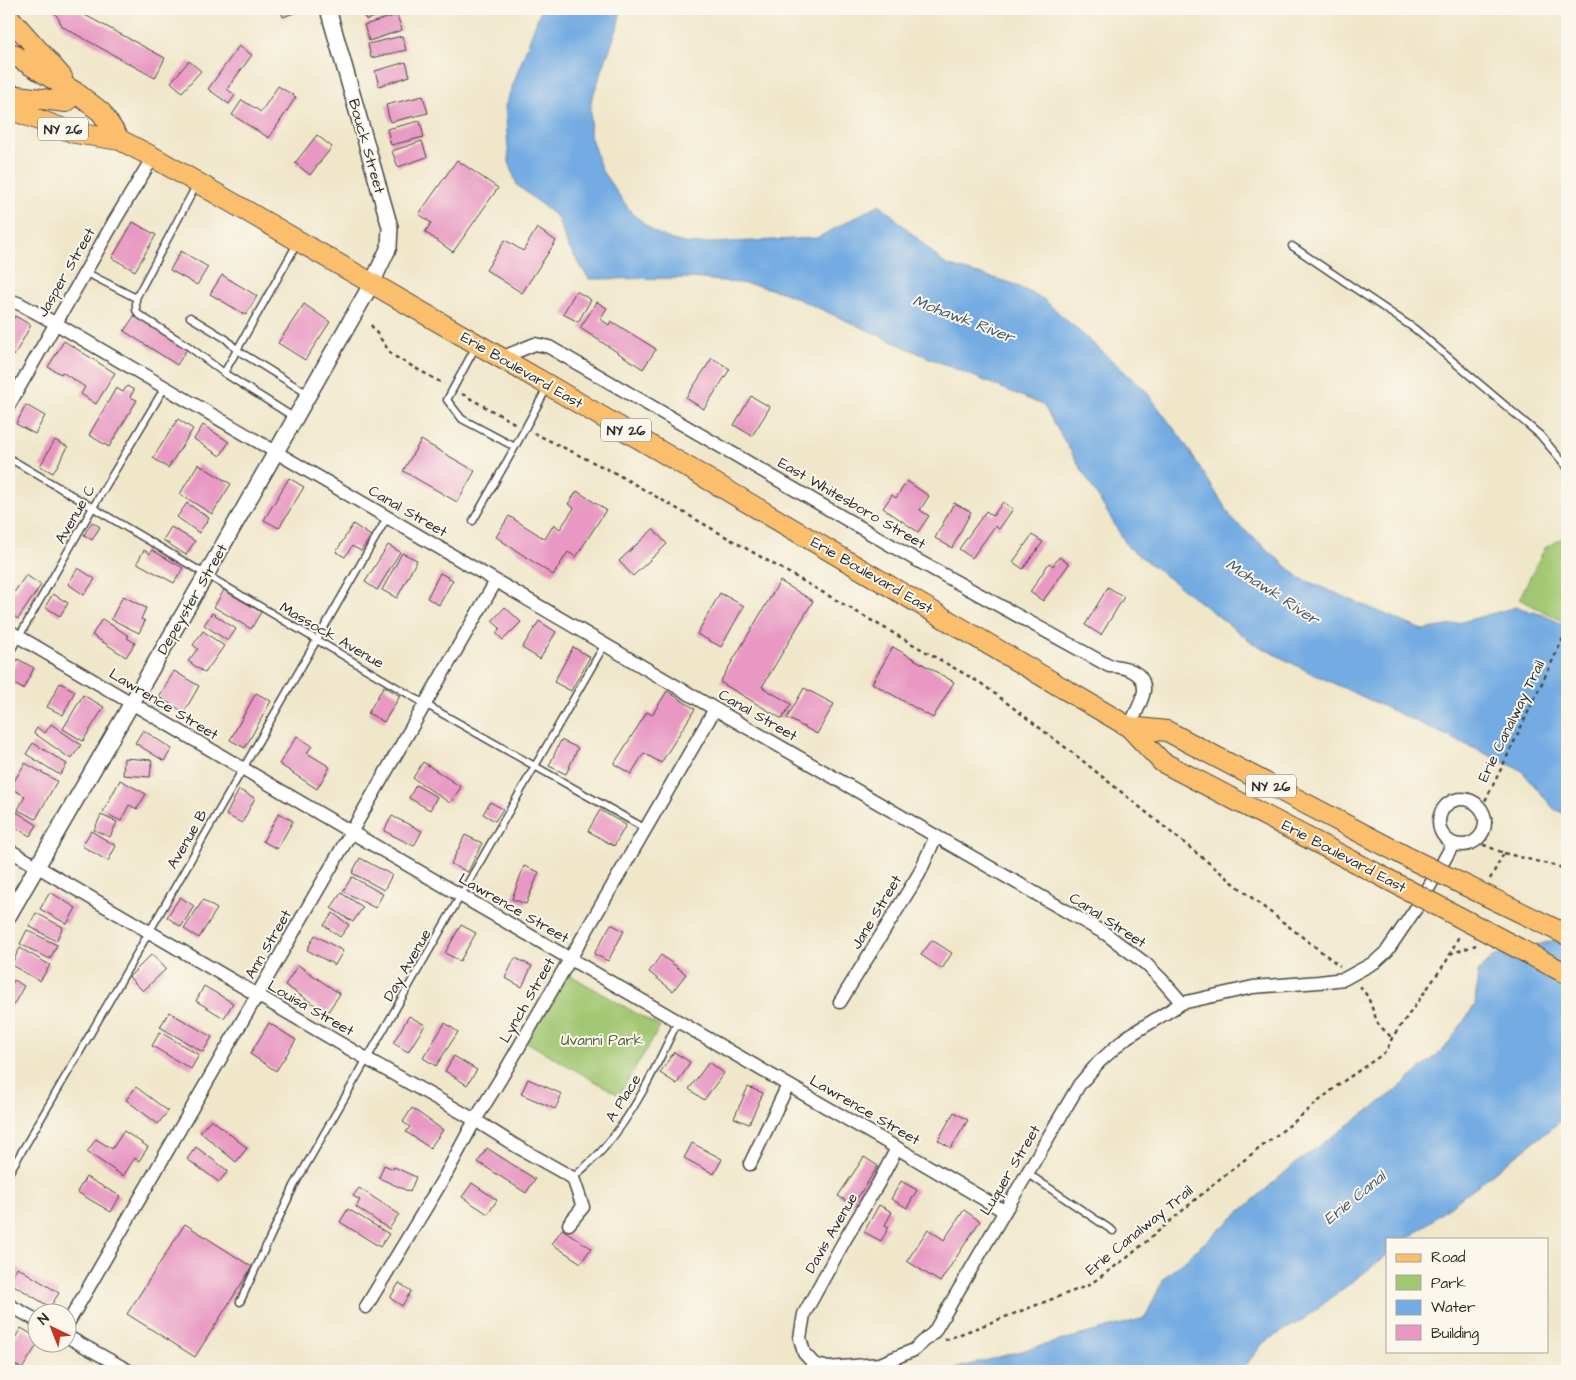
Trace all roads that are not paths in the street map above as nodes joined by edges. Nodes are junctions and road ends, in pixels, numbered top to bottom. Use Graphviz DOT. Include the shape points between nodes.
graph roads {
  1 [pos="328,9"];
  2 [pos="9,17"];
  3 [pos="9,52"];
  4 [pos="75,92"];
  5 [pos="9,95"];
  6 [pos="9,109"];
  7 [pos="120,140"];
  8 [pos="153,157"];
  9 [pos="198,183"];
  10 [pos="299,240"];
  11 [pos="1292,246"];
  12 [pos="85,272"];
  13 [pos="372,282"];
  14 [pos="136,298"];
  15 [pos="9,300"];
  16 [pos="190,317"];
  17 [pos="55,323"];
  18 [pos="476,345"];
  19 [pos="237,350"];
  20 [pos="501,358"];
  21 [pos="224,373"];
  22 [pos="548,385"];
  23 [pos="165,387"];
  24 [pos="309,395"];
  25 [pos="9,405"];
  26 [pos="296,418"];
  27 [pos="515,447"];
  28 [pos="276,452"];
  29 [pos="9,458"];
  30 [pos="1567,467"];
  31 [pos="92,509"];
  32 [pos="387,518"];
  33 [pos="473,521"];
  34 [pos="206,575"];
  35 [pos="496,581"];
  36 [pos="14,634"];
  37 [pos="316,641"];
  38 [pos="605,644"];
  39 [pos="9,654"];
  40 [pos="132,703"];
  41 [pos="425,704"];
  42 [pos="714,709"];
  43 [pos="1129,726"];
  44 [pos="534,766"];
  45 [pos="242,768"];
  46 [pos="646,829"];
  47 [pos="351,832"];
  48 [pos="936,836"];
  49 [pos="1453,844"];
  50 [pos="9,850"];
  51 [pos="37,866"];
  52 [pos="461,896"];
  53 [pos="9,915"];
  54 [pos="148,932"];
  55 [pos="1567,934"];
  56 [pos="570,959"];
  57 [pos="1567,974"];
  58 [pos="256,995"];
  59 [pos="840,1002"];
  60 [pos="1182,1003"];
  61 [pos="678,1021"];
  62 [pos="366,1059"];
  63 [pos="788,1085"];
  64 [pos="475,1120"];
  65 [pos="897,1148"];
  66 [pos="750,1164"];
  67 [pos="9,1173"];
  68 [pos="1026,1173"];
  69 [pos="573,1178"];
  70 [pos="1004,1211"];
  71 [pos="569,1224"];
  72 [pos="1113,1232"];
  73 [pos="240,1302"];
  74 [pos="9,1305"];
  75 [pos="78,1306"];
  76 [pos="366,1307"];
  77 [pos="28,1315"];
  78 [pos="78,1343"];
  79 [pos="880,1364"];
  80 [pos="129,1371"];
  1 -- 13 [label="street, Bouck Street" via="390,227 389,247"];
  2 -- 4 [label="main road"];
  3 -- 4 [label="main road, Erie Boulevard East / NY 26"];
  4 -- 5 [label="main road" via="66,102"];
  4 -- 7 [label="main road, Erie Boulevard East / NY 26" via="101,112"];
  6 -- 7 [label="main road, Erie Boulevard East / NY 26" via="75,133"];
  7 -- 8 [label="main road, Erie Boulevard East / NY 26"];
  8 -- 9 [label="main road, Erie Boulevard East / NY 26"];
  8 -- 12 [label="street, Jasper Street"];
  9 -- 10 [label="main road, Erie Boulevard East / NY 26"];
  9 -- 14 [label="lane"];
  10 -- 13 [label="main road, Erie Boulevard East / NY 26"];
  10 -- 19 [label="lane"];
  11 -- 30 [label="lane" via="1415,329 1540,436"];
  12 -- 14 [label="lane"];
  12 -- 17 [label="street, Jasper Street"];
  13 -- 18 [label="main road, Erie Boulevard East / NY 26"];
  13 -- 24 [label="street, Depeyster Street"];
  14 -- 21 [label="lane" via="138,314"];
  15 -- 17 [label="street, Canal Street"];
  16 -- 19 [label="lane" via="226,339"];
  17 -- 23 [label="street, Canal Street"];
  17 -- 25 [label="street, Jasper Street"];
  18 -- 20 [label="main road, Erie Boulevard East / NY 26"];
  18 -- 27 [label="lane" via="447,400 462,419"];
  19 -- 21 [label="lane"];
  19 -- 24 [label="lane"];
  20 -- 22 [label="main road, Erie Boulevard East / NY 26"];
  20 -- 43 [label="street, East Whitesboro Street" via="535,344 550,347 913,558 1109,666 1133,670 1143,681 1144,691"];
  21 -- 26 [label="lane"];
  22 -- 27 [label="lane"];
  22 -- 43 [label="main road, Erie Boulevard East / NY 26"];
  23 -- 28 [label="street, Canal Street"];
  23 -- 31 [label="lane, Avenue C"];
  24 -- 26 [label="street, Depeyster Street"];
  26 -- 28 [label="street, Depeyster Street"];
  27 -- 33 [label="lane"];
  28 -- 32 [label="street, Canal Street"];
  28 -- 34 [label="street, Depeyster Street"];
  29 -- 31 [label="lane, Massock Avenue"];
  31 -- 34 [label="lane, Massock Avenue"];
  31 -- 36 [label="lane, Avenue C"];
  32 -- 35 [label="street, Canal Street"];
  32 -- 37 [label="lane, Avenue B"];
  34 -- 37 [label="lane, Massock Avenue"];
  34 -- 40 [label="street, Depeyster Street"];
  35 -- 38 [label="street, Canal Street"];
  35 -- 41 [label="street, Ann Street"];
  36 -- 39 [label="lane, Avenue C"];
  36 -- 40 [label="street, Lawrence Street"];
  37 -- 41 [label="lane, Massock Avenue"];
  37 -- 45 [label="lane, Avenue B"];
  38 -- 42 [label="street, Canal Street"];
  38 -- 44 [label="lane, Day Avenue"];
  40 -- 45 [label="street, Lawrence Street"];
  40 -- 51 [label="street, Depeyster Street"];
  41 -- 44 [label="lane, Massock Avenue"];
  41 -- 47 [label="street, Ann Street"];
  42 -- 46 [label="street, Lynch Street"];
  42 -- 48 [label="street, Canal Street"];
  43 -- 55 [label="main road, Erie Boulevard East / NY 26, bridge" via="1168,731 1409,858"];
  43 -- 57 [label="main road, Erie Boulevard East / NY 26, bridge" via="1162,762"];
  44 -- 46 [label="lane, Massock Avenue"];
  44 -- 52 [label="lane, Day Avenue"];
  45 -- 47 [label="street, Lawrence Street"];
  45 -- 54 [label="lane, Avenue B"];
  46 -- 56 [label="street, Lynch Street"];
  47 -- 52 [label="street, Lawrence Street"];
  47 -- 58 [label="street, Ann Street"];
  48 -- 59 [label="street, Jane Street" via="918,874"];
  48 -- 60 [label="street, Canal Street" via="1106,934 1146,964"];
  49 -- 49 [label="street" via="1439,826 1442,811 1446,805 1460,799 1475,803 1484,815 1480,836 1468,844"];
  49 -- 60 [label="street" via="1424,898 1388,951 1374,962 1344,978 1253,986"];
  50 -- 51 [label="street, Louisa Street"];
  51 -- 53 [label="street, Depeyster Street"];
  51 -- 54 [label="street, Louisa Street"];
  52 -- 56 [label="street, Lawrence Street"];
  52 -- 62 [label="lane, Day Avenue"];
  54 -- 58 [label="street, Louisa Street"];
  54 -- 67 [label="lane, Avenue B"];
  56 -- 61 [label="street, Lawrence Street"];
  56 -- 64 [label="street, Lynch Street"];
  58 -- 62 [label="street, Louisa Street"];
  58 -- 75 [label="street, Ann Street"];
  60 -- 68 [label="street, Luquer Street" via="1127,1037 1098,1062 1079,1085"];
  61 -- 63 [label="street, Lawrence Street"];
  61 -- 69 [label="lane, A Place" via="627,1118 604,1149"];
  62 -- 64 [label="street, Louisa Street"];
  62 -- 73 [label="lane, Day Avenue" via="294,1186"];
  63 -- 65 [label="street, Lawrence Street"];
  63 -- 66 [label="street"];
  64 -- 69 [label="street, Louisa Street"];
  64 -- 76 [label="street, Lynch Street"];
  65 -- 70 [label="street, Lawrence Street"];
  65 -- 79 [label="street, Davis Avenue" via="804,1314 800,1338 804,1353 814,1364 828,1368"];
  68 -- 70 [label="street, Luquer Street"];
  68 -- 72 [label="lane"];
  69 -- 71 [label="street" via="583,1207"];
  70 -- 79 [label="street, Luquer Street" via="934,1332 914,1350"];
  74 -- 77 [label="street"];
  78 -- 80 [label="street"];
}
